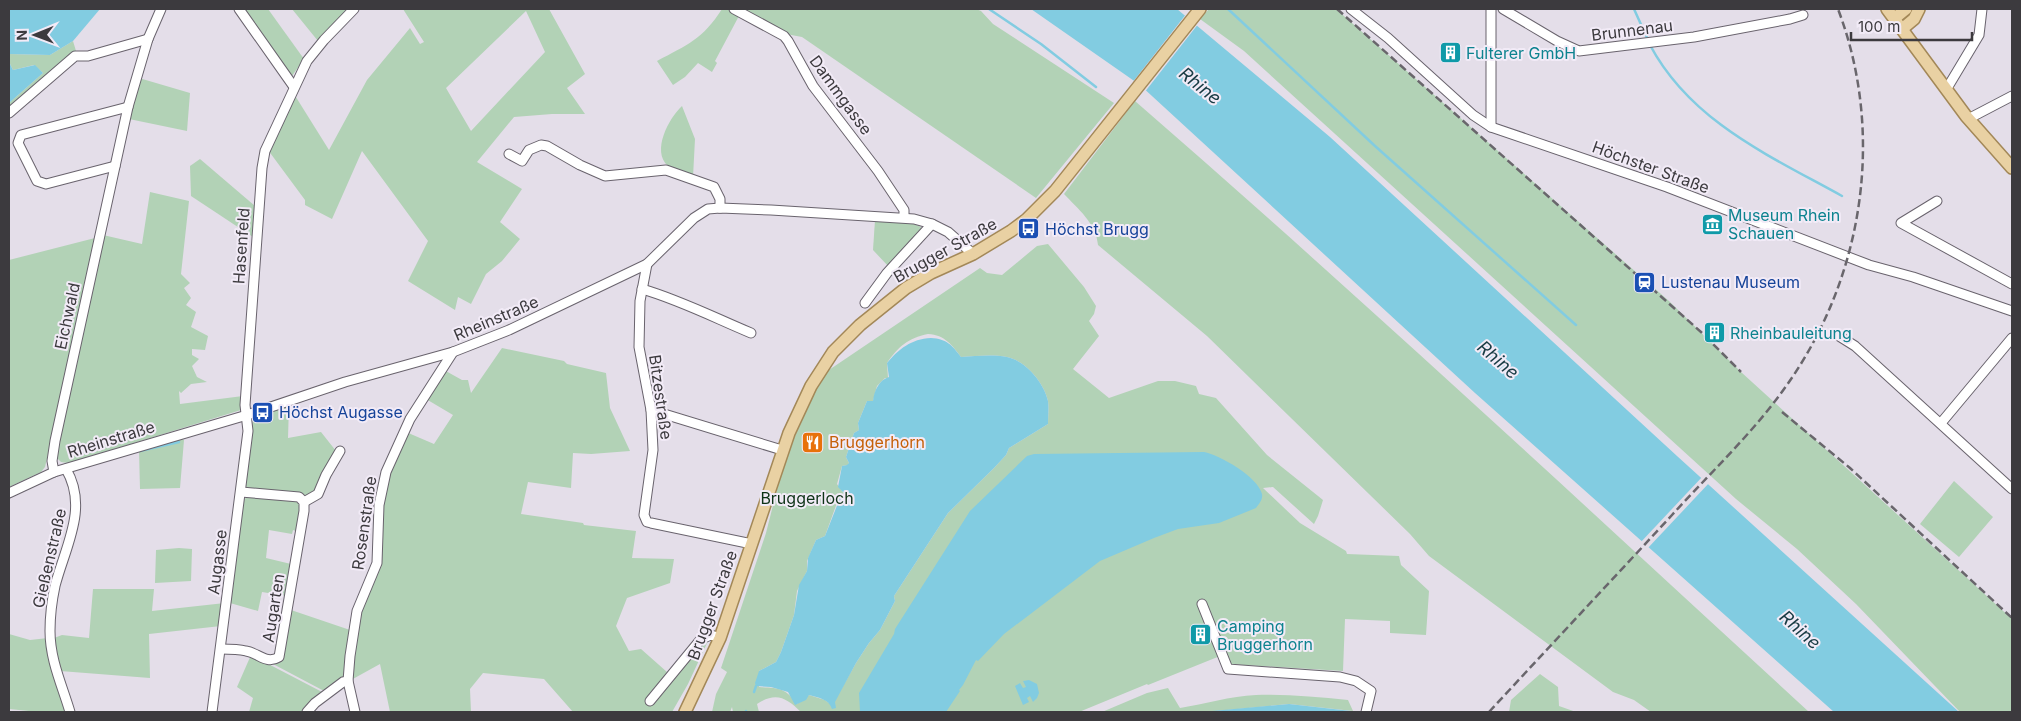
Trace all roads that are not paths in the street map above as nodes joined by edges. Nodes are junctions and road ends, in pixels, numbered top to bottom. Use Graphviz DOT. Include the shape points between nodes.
graph roads {
  1 [pos="161,9"];
  2 [pos="239,9"];
  3 [pos="354,9"];
  4 [pos="734,9"];
  5 [pos="1200,9"];
  6 [pos="1351,9"];
  7 [pos="1490,9"];
  8 [pos="1503,9"];
  9 [pos="1888,9"];
  10 [pos="1906,9"];
  11 [pos="1919,9"];
  12 [pos="1982,9"];
  13 [pos="1803,15"];
  14 [pos="1895,18"];
  15 [pos="1902,29"];
  16 [pos="148,39"];
  17 [pos="294,87"];
  18 [pos="1946,90"];
  19 [pos="2012,96"];
  20 [pos="128,107"];
  21 [pos="9,113"];
  22 [pos="1968,118"];
  23 [pos="1491,126"];
  24 [pos="509,154"];
  25 [pos="115,166"];
  26 [pos="2012,168"];
  27 [pos="1937,201"];
  28 [pos="720,208"];
  29 [pos="904,218"];
  30 [pos="932,224"];
  31 [pos="973,254"];
  32 [pos="646,264"];
  33 [pos="2012,284"];
  34 [pos="642,288"];
  35 [pos="865,303"];
  36 [pos="2012,311"];
  37 [pos="751,333"];
  38 [pos="1839,336"];
  39 [pos="2012,338"];
  40 [pos="453,352"];
  41 [pos="651,410"];
  42 [pos="246,415"];
  43 [pos="1941,423"];
  44 [pos="782,450"];
  45 [pos="340,451"];
  46 [pos="66,469"];
  47 [pos="54,472"];
  48 [pos="2012,489"];
  49 [pos="241,492"];
  50 [pos="9,493"];
  51 [pos="304,502"];
  52 [pos="752,544"];
  53 [pos="1202,604"];
  54 [pos="720,638"];
  55 [pos="221,649"];
  56 [pos="348,682"];
  57 [pos="650,701"];
  58 [pos="70,712"];
  59 [pos="212,712"];
  60 [pos="307,712"];
  61 [pos="355,712"];
  62 [pos="684,712"];
  63 [pos="1366,712"];
  1 -- 16 [label="street, Eichwald"];
  2 -- 17 [label="street"];
  3 -- 17 [label="street, Hasenfeld" via="307,61"];
  4 -- 29 [label="street, Dammgasse" via="784,36 813,86 904,210"];
  5 -- 31 [label="main road, Brugger Straße" via="1046,201 1011,231"];
  6 -- 23 [label="street, Höchster Straße"];
  7 -- 23 [label="street"];
  8 -- 13 [label="street, Brunnenau" via="1573,49 1589,50 1657,42"];
  9 -- 14 [label="main road"];
  10 -- 14 [label="main road"];
  11 -- 15 [label="main road" via="1914,19"];
  12 -- 18 [label="street" via="1979,35"];
  14 -- 15 [label="main road"];
  15 -- 18 [label="main road"];
  16 -- 20 [label="street, Eichwald"];
  16 -- 21 [label="street" via="88,56 76,56"];
  17 -- 42 [label="street, Hasenfeld" via="265,151 262,168"];
  18 -- 22 [label="main road"];
  19 -- 22 [label="street"];
  20 -- 25 [label="street, Eichwald"];
  20 -- 25 [label="street" via="21,135 18,143 37,181 46,184"];
  22 -- 26 [label="main road"];
  23 -- 36 [label="street, Höchster Straße" via="1646,180 1869,265"];
  24 -- 28 [label="street" via="522,162 529,150 540,145 605,176 658,169 674,172 714,187"];
  25 -- 47 [label="street, Eichwald" via="55,441"];
  27 -- 33 [label="street" via="1901,223"];
  28 -- 29 [label="street, Rheinstraße"];
  28 -- 32 [label="street, Rheinstraße" via="694,218"];
  29 -- 30 [label="street, Rheinstraße"];
  30 -- 31 [label="street, Rheinstraße" via="948,232"];
  30 -- 35 [label="street" via="886,273"];
  31 -- 44 [label="main road, Brugger Straße" via="906,288 844,339 811,386"];
  32 -- 34 [label="street, Bitzestraße"];
  32 -- 40 [label="street, Rheinstraße" via="509,330"];
  34 -- 37 [label="street" via="673,298 698,312"];
  34 -- 41 [label="street, Bitzestraße" via="639,347"];
  38 -- 43 [label="street" via="1855,346"];
  39 -- 43 [label="street"];
  40 -- 42 [label="street, Rheinstraße" via="345,382"];
  40 -- 56 [label="street, Rosenstraße" via="410,419 386,472 379,504 377,563 357,611"];
  41 -- 44 [label="street"];
  41 -- 52 [label="street, Bitzestraße" via="653,462 644,515 647,522"];
  42 -- 46 [label="street, Rheinstraße"];
  42 -- 49 [label="street, Augasse" via="248,431"];
  43 -- 48 [label="street"];
  44 -- 52 [label="main road, Brugger Straße"];
  45 -- 51 [label="street" via="318,494"];
  46 -- 47 [label="street, Rheinstraße"];
  46 -- 58 [label="street, Gießenstraße" via="76,494 77,507 53,594 50,631 55,669"];
  47 -- 50 [label="street, Rheinstraße"];
  49 -- 51 [label="street" via="299,497"];
  49 -- 55 [label="street, Augasse"];
  51 -- 55 [label="street, Augarten" via="279,657 270,660 245,651"];
  52 -- 54 [label="main road, Brugger Straße"];
  53 -- 63 [label="street" via="1228,669 1356,681 1371,691"];
  54 -- 57 [label="street" via="712,635 701,639"];
  54 -- 62 [label="main road, Brugger Straße"];
  55 -- 59 [label="street, Augasse"];
  56 -- 60 [label="street" via="342,682"];
  56 -- 61 [label="street, Rosenstraße"];
}
